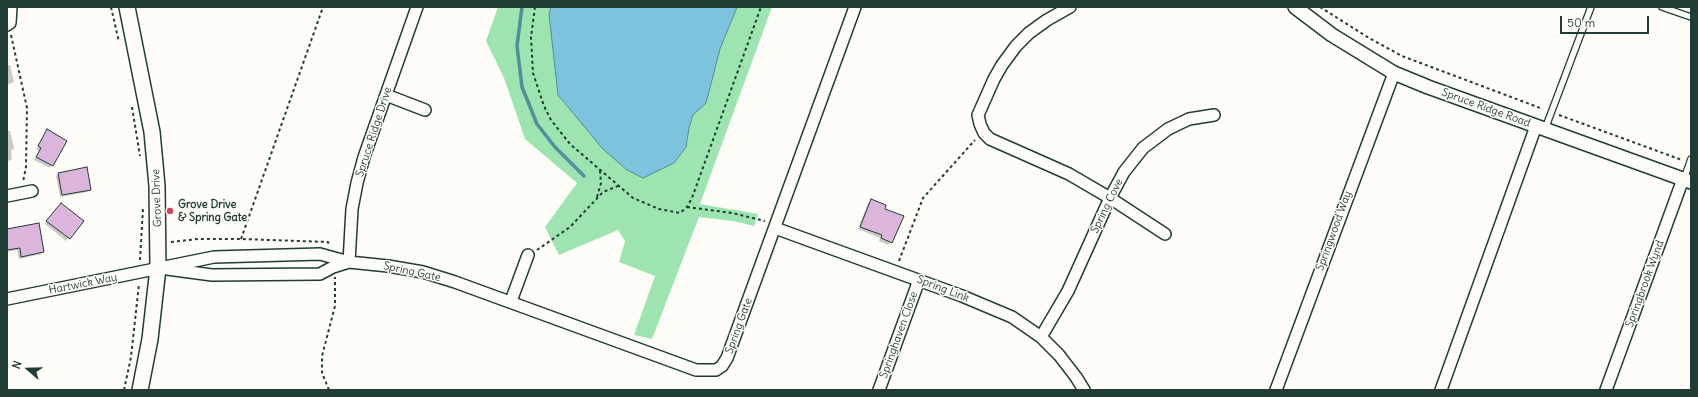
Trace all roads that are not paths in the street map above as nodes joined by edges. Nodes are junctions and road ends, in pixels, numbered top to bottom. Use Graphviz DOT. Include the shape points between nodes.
graph roads {
  1 [pos="11,7"];
  2 [pos="127,7"];
  3 [pos="417,7"];
  4 [pos="855,7"];
  5 [pos="1070,7"];
  6 [pos="1295,7"];
  7 [pos="1591,7"];
  8 [pos="1662,7"];
  9 [pos="1691,17"];
  10 [pos="8,24"];
  11 [pos="1394,73"];
  12 [pos="386,95"];
  13 [pos="425,110"];
  14 [pos="1214,115"];
  15 [pos="1541,128"];
  16 [pos="1690,161"];
  17 [pos="1687,180"];
  18 [pos="27,192"];
  19 [pos="7,196"];
  20 [pos="1110,198"];
  21 [pos="775,228"];
  22 [pos="1165,234"];
  23 [pos="528,255"];
  24 [pos="332,261"];
  25 [pos="349,262"];
  26 [pos="158,268"];
  27 [pos="919,280"];
  28 [pos="7,298"];
  29 [pos="511,301"];
  30 [pos="1041,337"];
  31 [pos="140,390"];
  32 [pos="879,390"];
  33 [pos="1084,390"];
  34 [pos="1276,390"];
  35 [pos="1441,390"];
  36 [pos="1606,390"];
  1 -- 10 [label="street"];
  2 -- 26 [label="main road, Grove Drive" via="152,132 157,186"];
  3 -- 12 [label="street, Spruce Ridge Drive"];
  4 -- 21 [label="street, Spring Gate"];
  5 -- 20 [label="street" via="1029,33 1002,65 978,115 984,133 990,139 1069,174"];
  6 -- 11 [label="street, Spruce Ridge Road" via="1332,35"];
  7 -- 15 [label="lane" via="1552,112"];
  8 -- 9 [label="lane"];
  11 -- 15 [label="street, Spruce Ridge Road"];
  11 -- 34 [label="street, Springwood Way"];
  12 -- 13 [label="street"];
  12 -- 25 [label="street, Spruce Ridge Drive" via="357,183 351,216"];
  14 -- 20 [label="street, Spring Cove" via="1189,119 1168,129 1143,148 1124,172"];
  15 -- 17 [label="street, Spruce Ridge Road"];
  15 -- 35 [label="street"];
  16 -- 17 [label="lane"];
  17 -- 36 [label="street, Springbrook Wynd"];
  18 -- 19 [label="street"];
  20 -- 22 [label="street"];
  20 -- 30 [label="street, Spring Cove" via="1068,291"];
  21 -- 27 [label="street, Spring Link"];
  21 -- 29 [label="street, Spring Gate" via="727,358 716,370 696,370"];
  23 -- 29 [label="street"];
  24 -- 25 [label="street, Spring Gate"];
  24 -- 26 [label="street, Spring Gate" via="320,254 214,257"];
  24 -- 26 [label="street" via="320,274 212,275"];
  25 -- 29 [label="street, Spring Gate" via="423,272"];
  26 -- 28 [label="street, Hartwick Way"];
  26 -- 31 [label="main road, Grove Drive" via="150,339"];
  27 -- 30 [label="street, Spring Link" via="1012,317"];
  27 -- 32 [label="street, Springhaven Close"];
  30 -- 33 [label="street, Spring Link"];
}
